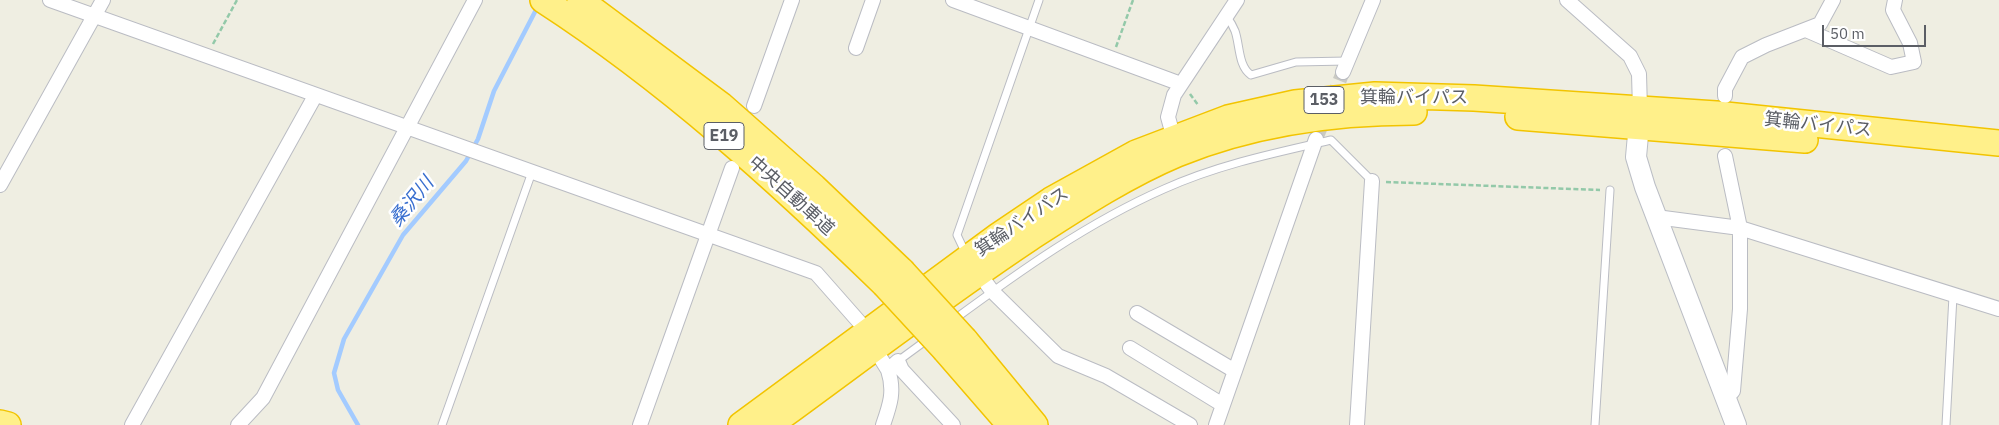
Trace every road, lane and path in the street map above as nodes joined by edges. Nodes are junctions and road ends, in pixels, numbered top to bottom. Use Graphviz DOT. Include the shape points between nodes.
graph roads {
  1 [pos="50,0"];
  2 [pos="103,0"];
  3 [pos="237,0"];
  4 [pos="475,0"];
  5 [pos="580,0"];
  6 [pos="792,0"];
  7 [pos="873,0"];
  8 [pos="953,0"];
  9 [pos="1039,0"];
  10 [pos="1133,0"];
  11 [pos="1237,0"];
  12 [pos="1373,0"];
  13 [pos="1567,0"];
  14 [pos="1833,0"];
  15 [pos="1895,0"];
  16 [pos="547,2"];
  17 [pos="94,16"];
  18 [pos="1227,17"];
  19 [pos="1030,27"];
  20 [pos="1806,30"];
  21 [pos="856,48"];
  22 [pos="207,56"];
  23 [pos="1112,58"];
  24 [pos="1345,66"];
  25 [pos="1181,84"];
  26 [pos="315,96"];
  27 [pos="1725,96"];
  28 [pos="754,106"];
  29 [pos="1639,118"];
  30 [pos="408,128"];
  31 [pos="1174,139"];
  32 [pos="1315,142"];
  33 [pos="1999,143"];
  34 [pos="1725,156"];
  35 [pos="1999,159"];
  36 [pos="732,168"];
  37 [pos="532,172"];
  38 [pos="1372,182"];
  39 [pos="0,185"];
  40 [pos="1610,190"];
  41 [pos="1656,217"];
  42 [pos="1740,228"];
  43 [pos="707,234"];
  44 [pos="980,274"];
  45 [pos="893,278"];
  46 [pos="1953,296"];
  47 [pos="1999,309"];
  48 [pos="1137,313"];
  49 [pos="948,337"];
  50 [pos="871,341"];
  51 [pos="1130,348"];
  52 [pos="893,366"];
  53 [pos="1235,371"];
  54 [pos="1726,398"];
  55 [pos="1223,405"];
  56 [pos="0,423"];
  57 [pos="8,425"];
  58 [pos="132,425"];
  59 [pos="238,425"];
  60 [pos="442,425"];
  61 [pos="640,425"];
  62 [pos="741,425"];
  63 [pos="770,425"];
  64 [pos="883,425"];
  65 [pos="953,425"];
  66 [pos="1010,425"];
  67 [pos="1036,425"];
  68 [pos="1190,425"];
  69 [pos="1216,425"];
  70 [pos="1357,425"];
  71 [pos="1595,425"];
  72 [pos="1736,425"];
  73 [pos="1946,425"];
  1 -- 17 [label="street"];
  2 -- 17 [label="street"];
  3 -- 22 [label="path"];
  4 -- 30 [label="street"];
  5 -- 45 [label="highway, 中央自動車道 / E19" via="721,105 814,187"];
  6 -- 28 [label="street"];
  7 -- 21 [label="street"];
  8 -- 19 [label="street"];
  9 -- 19 [label="lane"];
  10 -- 23 [label="path"];
  11 -- 18 [label="street"];
  12 -- 24 [label="street"];
  13 -- 29 [label="street" via="1630,56 1639,74"];
  14 -- 20 [label="street" via="1820,24"];
  15 -- 20 [label="street" via="1893,10 1910,43 1914,62 1891,67"];
  16 -- 45 [label="highway, 中央自動車道 / E19" via="708,122"];
  17 -- 22 [label="street"];
  17 -- 39 [label="street"];
  18 -- 24 [label="lane" via="1235,32 1246,72 1252,74 1296,62"];
  18 -- 25 [label="street"];
  19 -- 23 [label="street"];
  19 -- 44 [label="lane" via="957,235"];
  20 -- 27 [label="street" via="1742,57 1725,89"];
  22 -- 26 [label="street"];
  23 -- 25 [label="street"];
  25 -- 31 [label="street" via="1169,111"];
  26 -- 30 [label="street"];
  26 -- 58 [label="street"];
  29 -- 31 [label="highway, 箕輪バイパス / 153" via="1474,98 1375,95 1295,102 1228,118"];
  29 -- 33 [label="highway, 箕輪バイパス / 153" via="1716,114"];
  29 -- 35 [label="highway, 箕輪バイパス / 153" via="1724,133"];
  29 -- 41 [label="street" via="1636,157"];
  29 -- 44 [label="highway, 箕輪バイパス / 153" via="1382,112 1294,122 1234,136 1179,153 1126,177"];
  30 -- 37 [label="street"];
  30 -- 59 [label="street" via="263,398"];
  31 -- 44 [label="highway, 箕輪バイパス / 153" via="1136,153 1051,200"];
  32 -- 38 [label="lane" via="1330,140"];
  32 -- 44 [label="lane" via="1248,158 1164,188 1087,228"];
  32 -- 53 [label="street"];
  34 -- 42 [label="street"];
  36 -- 43 [label="street"];
  37 -- 43 [label="street"];
  37 -- 60 [label="lane"];
  38 -- 40 [label="path"];
  38 -- 70 [label="street"];
  40 -- 71 [label="lane"];
  41 -- 42 [label="street"];
  41 -- 54 [label="street"];
  42 -- 46 [label="street"];
  42 -- 54 [label="street" via="1739,318 1733,391"];
  43 -- 50 [label="street" via="816,273"];
  43 -- 61 [label="street"];
  44 -- 49 [label="lane"];
  44 -- 50 [label="highway, 箕輪バイパス / 153"];
  44 -- 68 [label="street" via="1058,356 1106,376"];
  45 -- 49 [label="highway, 中央自動車道 / E19, bridge"];
  46 -- 47 [label="street"];
  46 -- 73 [label="lane"];
  48 -- 53 [label="street"];
  49 -- 52 [label="lane"];
  49 -- 66 [label="highway, 中央自動車道 / E19"];
  49 -- 67 [label="highway, 中央自動車道 / E19"];
  50 -- 52 [label="street"];
  50 -- 62 [label="highway, 箕輪バイパス / 153"];
  50 -- 63 [label="highway, 箕輪バイパス / 153"];
  51 -- 55 [label="street"];
  52 -- 64 [label="street" via="893,398"];
  52 -- 65 [label="street" via="902,370"];
  53 -- 55 [label="street"];
  54 -- 72 [label="street"];
  55 -- 69 [label="street"];
  56 -- 57 [label="highway"];
}
